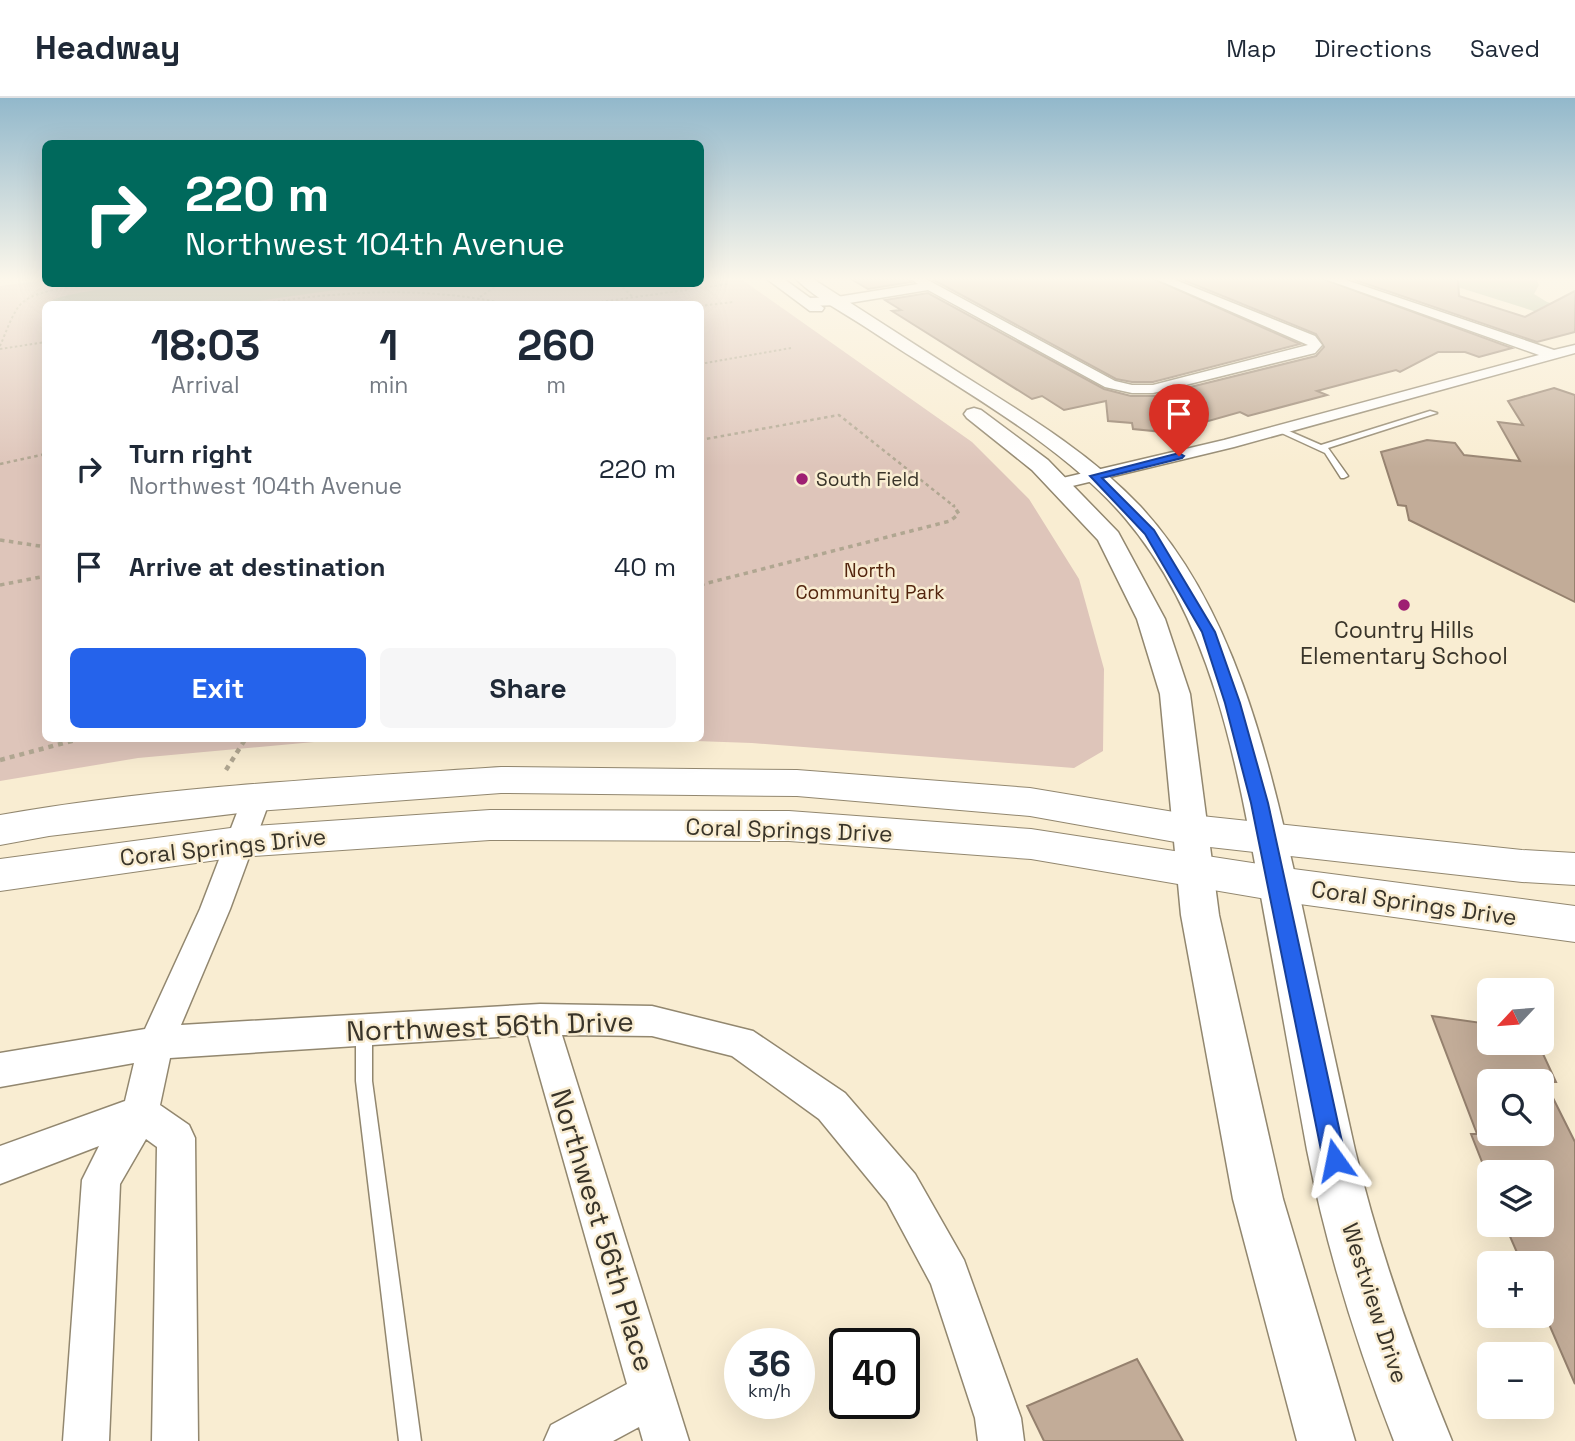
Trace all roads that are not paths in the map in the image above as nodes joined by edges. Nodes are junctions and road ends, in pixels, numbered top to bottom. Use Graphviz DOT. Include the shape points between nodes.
graph roads {
  1 [pos="900,342"];
  2 [pos="1032,342"];
  3 [pos="1312,342"];
  4 [pos="1515,342"];
  5 [pos="1575,349"];
  6 [pos="1554,355"];
  7 [pos="949,397"];
  8 [pos="1433,413"];
  9 [pos="1279,430"];
  10 [pos="1321,448"];
  11 [pos="1095,476"];
  12 [pos="1344,476"];
  13 [pos="1060,484"];
  14 [pos="257,797"];
  15 [pos="0,830"];
  16 [pos="1268,838"];
  17 [pos="238,842"];
  18 [pos="1194,850"];
  19 [pos="1575,869"];
  20 [pos="0,874"];
  21 [pos="1278,884"];
  22 [pos="1575,924"];
  23 [pos="540,1019"];
  24 [pos="364,1030"];
  25 [pos="156,1042"];
  26 [pos="0,1070"];
  27 [pos="140,1113"];
  28 [pos="0,1165"];
  29 [pos="652,1395"];
  30 [pos="86,1441"];
  31 [pos="175,1441"];
  32 [pos="410,1441"];
  33 [pos="567,1441"];
  34 [pos="666,1441"];
  35 [pos="1001,1441"];
  36 [pos="1326,1441"];
  37 [pos="1423,1441"];
  1 -- 11 [label="street, Westview Drive" via="1030,426"];
  2 -- 3 [label="street" via="1110,384 1132,389 1166,386 1310,350 1315,345"];
  4 -- 6 [label="street"];
  5 -- 6 [label="street"];
  6 -- 9 [label="street"];
  7 -- 13 [label="street" via="993,427"];
  8 -- 10 [label="lane"];
  9 -- 10 [label="lane"];
  9 -- 11 [label="street"];
  10 -- 12 [label="lane"];
  11 -- 13 [label="street"];
  11 -- 16 [label="street, Westview Drive" via="1150,533 1209,632"];
  13 -- 18 [label="street" via="1109,537 1151,619 1175,694"];
  14 -- 15 [label="main road, Coral Springs Drive"];
  14 -- 17 [label="street"];
  14 -- 18 [label="main road, Coral Springs Drive" via="501,780 797,783 1030,802"];
  16 -- 18 [label="main road, Coral Springs Drive"];
  16 -- 19 [label="main road, Coral Springs Drive"];
  16 -- 21 [label="street, Westview Drive"];
  17 -- 18 [label="main road, Coral Springs Drive" via="490,825 789,826 1031,844"];
  17 -- 20 [label="main road, Coral Springs Drive"];
  17 -- 25 [label="street" via="215,909"];
  18 -- 21 [label="main road, Coral Springs Drive"];
  18 -- 36 [label="street" via="1200,915 1258,1199"];
  21 -- 22 [label="main road, Coral Springs Drive"];
  21 -- 37 [label="street, Westview Drive" via="1346,1211 1388,1354"];
  23 -- 24 [label="street, Northwest 56th Drive"];
  23 -- 29 [label="street, Northwest 56th Place"];
  23 -- 35 [label="street, Northwest 56th Drive" via="652,1021 741,1042 832,1106 901,1188 949,1275 998,1418"];
  24 -- 25 [label="street, Northwest 56th Drive"];
  24 -- 32 [label="lane" via="365,1081"];
  25 -- 26 [label="street, Northwest 56th Drive"];
  25 -- 27 [label="street"];
  27 -- 28 [label="street"];
  27 -- 30 [label="street" via="101,1180"];
  27 -- 31 [label="street" via="176,1138"];
  29 -- 33 [label="street"];
  29 -- 34 [label="street, Northwest 56th Place"];
}
